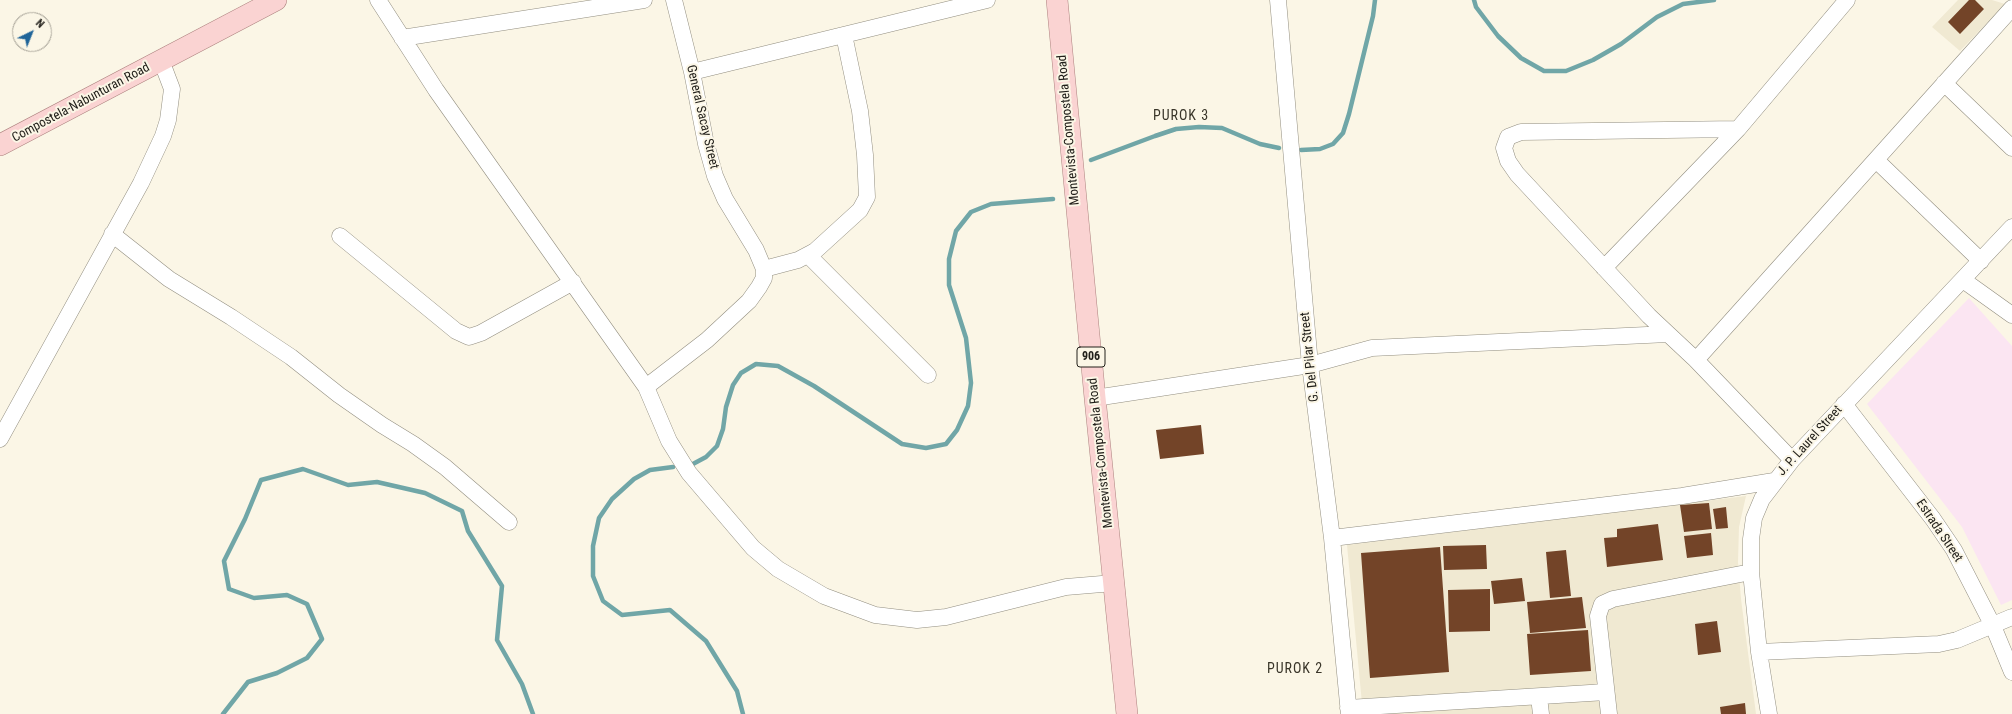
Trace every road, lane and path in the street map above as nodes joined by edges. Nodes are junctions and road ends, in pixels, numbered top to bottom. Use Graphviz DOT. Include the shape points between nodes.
graph roads {
  1 [pos="276,0"];
  2 [pos="378,0"];
  3 [pos="644,0"];
  4 [pos="674,0"];
  5 [pos="987,0"];
  6 [pos="1057,0"];
  7 [pos="1278,0"];
  8 [pos="1847,0"];
  9 [pos="2012,8"];
  10 [pos="844,35"];
  11 [pos="402,38"];
  12 [pos="161,60"];
  13 [pos="692,72"];
  14 [pos="1944,83"];
  15 [pos="1738,129"];
  16 [pos="0,145"];
  17 [pos="2012,148"];
  18 [pos="1876,160"];
  19 [pos="2012,227"];
  20 [pos="112,234"];
  21 [pos="340,236"];
  22 [pos="808,256"];
  23 [pos="1980,261"];
  24 [pos="1604,268"];
  25 [pos="764,269"];
  26 [pos="1963,280"];
  27 [pos="573,282"];
  28 [pos="2012,315"];
  29 [pos="1668,334"];
  30 [pos="1696,360"];
  31 [pos="1310,365"];
  32 [pos="928,375"];
  33 [pos="646,387"];
  34 [pos="1094,398"];
  35 [pos="1844,404"];
  36 [pos="0,439"];
  37 [pos="1792,460"];
  38 [pos="1774,481"];
  39 [pos="509,522"];
  40 [pos="1332,538"];
  41 [pos="1751,572"];
  42 [pos="1114,583"];
  43 [pos="2012,617"];
  44 [pos="1994,626"];
  45 [pos="1759,652"];
  46 [pos="2012,672"];
  47 [pos="1606,692"];
  48 [pos="1539,697"];
  49 [pos="1349,711"];
  50 [pos="1127,714"];
  51 [pos="1541,714"];
  52 [pos="1609,714"];
  53 [pos="1769,714"];
  1 -- 12 [label="main road, Compostela-Nabunturan Road"];
  2 -- 11 [label="street"];
  3 -- 11 [label="street"];
  4 -- 13 [label="street, General Sacay Street"];
  5 -- 10 [label="street"];
  6 -- 34 [label="main road, Montevista-Compostela Road / 906"];
  7 -- 31 [label="street, G. Del Pilar Street"];
  8 -- 15 [label="street"];
  9 -- 14 [label="street"];
  10 -- 13 [label="street"];
  10 -- 22 [label="street" via="860,112 866,155 867,197 860,210"];
  11 -- 27 [label="street" via="436,90"];
  12 -- 16 [label="main road, Compostela-Nabunturan Road"];
  12 -- 20 [label="street" via="172,89 168,120 141,183"];
  13 -- 25 [label="street, General Sacay Street" via="715,176"];
  14 -- 17 [label="street"];
  14 -- 18 [label="street"];
  15 -- 24 [label="street"];
  15 -- 24 [label="street" via="1521,132 1508,137 1505,142 1505,154 1517,174"];
  18 -- 23 [label="street"];
  18 -- 30 [label="street"];
  19 -- 23 [label="street, J. P. Laurel Street"];
  20 -- 36 [label="street"];
  20 -- 39 [label="street" via="169,279 291,357 339,395 445,467"];
  21 -- 27 [label="street" via="456,331 469,337 481,333"];
  22 -- 25 [label="street"];
  22 -- 32 [label="street"];
  23 -- 26 [label="street, J. P. Laurel Street"];
  24 -- 29 [label="street"];
  25 -- 33 [label="street" via="764,278 749,300 707,340"];
  26 -- 28 [label="street"];
  26 -- 35 [label="street, J. P. Laurel Street"];
  27 -- 33 [label="street"];
  29 -- 30 [label="street"];
  29 -- 31 [label="street" via="1372,348"];
  30 -- 37 [label="street"];
  31 -- 34 [label="street"];
  31 -- 40 [label="street, G. Del Pilar Street"];
  33 -- 42 [label="street" via="676,455 752,548 778,569 824,596 875,615 917,620 946,617 1066,587"];
  34 -- 42 [label="main road, Montevista-Compostela Road / 906"];
  35 -- 37 [label="street, J. P. Laurel Street"];
  35 -- 44 [label="street, Estrada Street" via="1934,519 1954,550"];
  37 -- 38 [label="street, J. P. Laurel Street"];
  38 -- 40 [label="street" via="1682,496"];
  38 -- 41 [label="street, J. P. Laurel Street" via="1754,518"];
  40 -- 49 [label="street, G. Del Pilar Street"];
  41 -- 45 [label="street, J. P. Laurel Street"];
  41 -- 47 [label="street" via="1612,599 1602,604 1598,616"];
  42 -- 50 [label="main road, Montevista-Compostela Road / 906"];
  43 -- 44 [label="street"];
  44 -- 45 [label="street" via="1939,644"];
  44 -- 46 [label="street, Estrada Street"];
  45 -- 53 [label="street, J. P. Laurel Street"];
  47 -- 48 [label="street"];
  47 -- 52 [label="street"];
  48 -- 49 [label="street"];
  48 -- 51 [label="street"];
}
